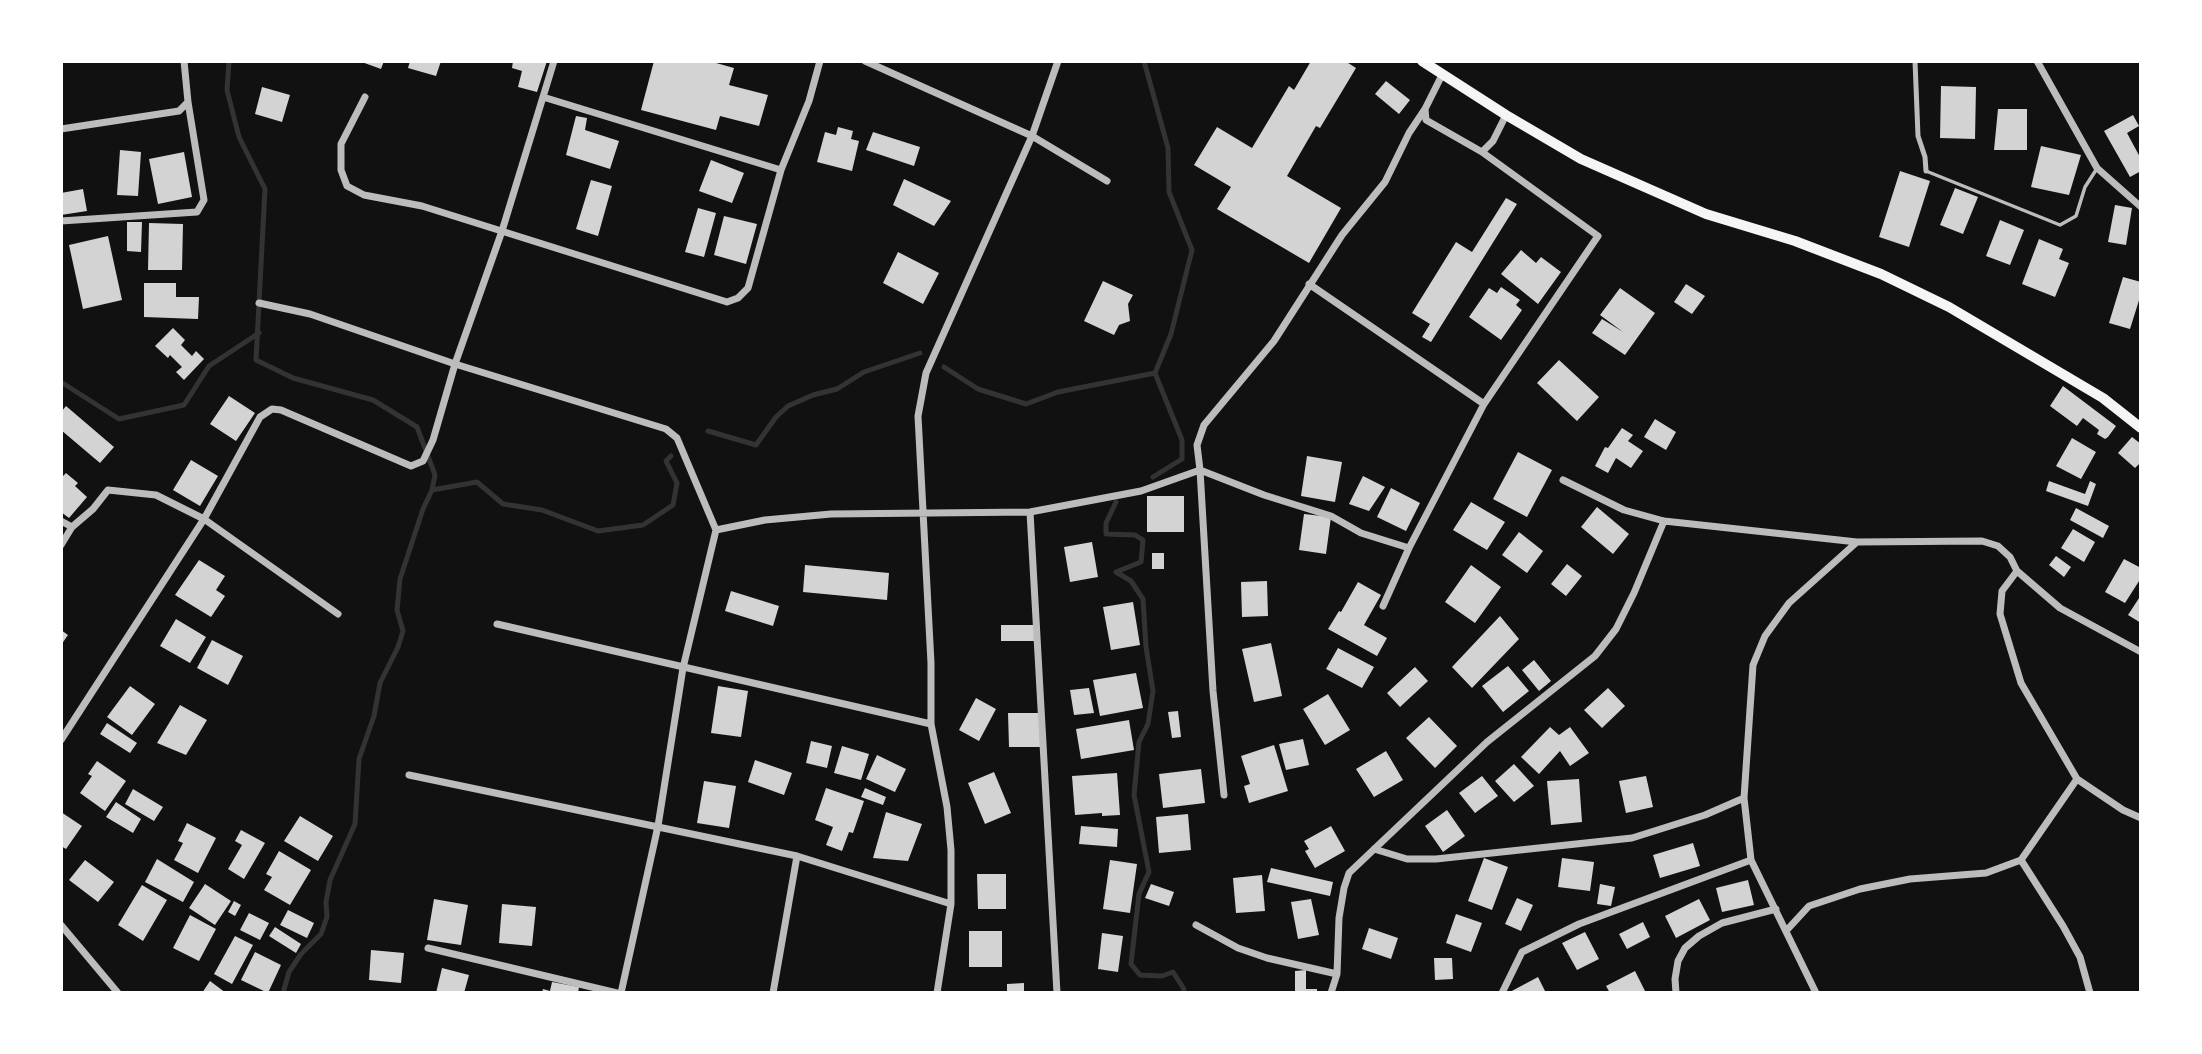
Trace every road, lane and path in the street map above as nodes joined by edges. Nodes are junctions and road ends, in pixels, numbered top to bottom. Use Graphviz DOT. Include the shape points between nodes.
graph roads {
  1 [pos="184,61"];
  2 [pos="554,61"];
  3 [pos="820,61"];
  4 [pos="865,61"];
  5 [pos="1058,61"];
  6 [pos="1422,61"];
  7 [pos="1915,61"];
  8 [pos="2037,61"];
  9 [pos="1442,75"];
  10 [pos="365,97"];
  11 [pos="543,97"];
  12 [pos="188,102"];
  13 [pos="1425,109"];
  14 [pos="1506,116"];
  15 [pos="61,129"];
  16 [pos="1032,136"];
  17 [pos="1482,152"];
  18 [pos="2097,168"];
  19 [pos="782,170"];
  20 [pos="1926,171"];
  21 [pos="1107,181"];
  22 [pos="2141,207"];
  23 [pos="61,221"];
  24 [pos="502,231"];
  25 [pos="1309,284"];
  26 [pos="259,303"];
  27 [pos="455,364"];
  28 [pos="1484,404"];
  29 [pos="2141,428"];
  30 [pos="1200,470"];
  31 [pos="1563,480"];
  32 [pos="1030,512"];
  33 [pos="922,514"];
  34 [pos="204,519"];
  35 [pos="61,521"];
  36 [pos="1664,521"];
  37 [pos="72,527"];
  38 [pos="716,530"];
  39 [pos="1857,542"];
  40 [pos="61,545"];
  41 [pos="1409,548"];
  42 [pos="2018,571"];
  43 [pos="1383,606"];
  44 [pos="338,614"];
  45 [pos="497,624"];
  46 [pos="2141,652"];
  47 [pos="683,668"];
  48 [pos="931,724"];
  49 [pos="61,740"];
  50 [pos="409,775"];
  51 [pos="2077,779"];
  52 [pos="1224,795"];
  53 [pos="1744,798"];
  54 [pos="2141,818"];
  55 [pos="658,826"];
  56 [pos="1374,849"];
  57 [pos="797,856"];
  58 [pos="1751,860"];
  59 [pos="2021,860"];
  60 [pos="951,904"];
  61 [pos="1776,909"];
  62 [pos="61,925"];
  63 [pos="1196,925"];
  64 [pos="1786,931"];
  65 [pos="429,948"];
  66 [pos="1337,974"];
  67 [pos="118,993"];
  68 [pos="619,993"];
  69 [pos="773,993"];
  70 [pos="937,993"];
  71 [pos="1057,993"];
  72 [pos="1331,993"];
  73 [pos="1502,993"];
  74 [pos="1676,993"];
  75 [pos="1816,993"];
  76 [pos="2090,993"];
  1 -- 12 [label="street"];
  2 -- 11 [label="street"];
  3 -- 19 [label="street"];
  4 -- 16 [label="street"];
  5 -- 16 [label="street"];
  6 -- 9 [label="highway"];
  7 -- 20 [label="street" via="1918,136"];
  8 -- 18 [label="street"];
  9 -- 13 [label="street"];
  9 -- 14 [label="highway"];
  10 -- 24 [label="street" via="341,144 341,170 347,186 364,195 422,206"];
  11 -- 19 [label="street"];
  11 -- 24 [label="street"];
  12 -- 15 [label="street" via="179,111"];
  12 -- 23 [label="street" via="204,200 197,212"];
  13 -- 17 [label="street" via="1426,121"];
  13 -- 25 [label="street" via="1385,182"];
  14 -- 17 [label="street"];
  14 -- 29 [label="highway" via="1581,159 1706,214 1795,241 1881,274 1949,307 2103,398"];
  16 -- 21 [label="street"];
  16 -- 33 [label="street" via="926,373 918,416"];
  17 -- 28 [label="street" via="1598,236"];
  18 -- 20 [label="lane" via="2076,216 2060,225"];
  18 -- 22 [label="street"];
  19 -- 24 [label="street" via="748,288 727,302"];
  24 -- 27 [label="street"];
  25 -- 28 [label="street"];
  25 -- 30 [label="street" via="1274,341 1204,425 1197,445"];
  26 -- 27 [label="street" via="310,314"];
  27 -- 34 [label="street" via="433,440 419,465 411,466 282,410 272,410 260,417"];
  27 -- 38 [label="street" via="666,429 677,438"];
  28 -- 41 [label="street"];
  30 -- 32 [label="street" via="1141,491"];
  30 -- 41 [label="street"];
  30 -- 52 [label="street"];
  31 -- 36 [label="street" via="1624,510"];
  32 -- 33 [label="street"];
  32 -- 71 [label="street"];
  33 -- 38 [label="street" via="831,514"];
  33 -- 48 [label="street"];
  34 -- 37 [label="street" via="156,495 108,490"];
  34 -- 44 [label="street"];
  34 -- 49 [label="street"];
  35 -- 37 [label="street"];
  36 -- 39 [label="street"];
  36 -- 56 [label="street" via="1616,629 1595,656 1487,742"];
  37 -- 40 [label="street"];
  38 -- 47 [label="street"];
  39 -- 42 [label="street" via="1982,541 1998,546"];
  39 -- 53 [label="street" via="1789,603 1765,636 1753,665"];
  41 -- 43 [label="street"];
  42 -- 46 [label="street" via="2060,608"];
  42 -- 51 [label="street" via="2002,591 2000,614 2006,638 2021,683"];
  45 -- 47 [label="street"];
  47 -- 48 [label="street"];
  47 -- 55 [label="street"];
  48 -- 60 [label="street" via="947,807"];
  50 -- 55 [label="street"];
  51 -- 54 [label="street"];
  51 -- 59 [label="street"];
  53 -- 56 [label="street" via="1632,838 1436,859 1407,859"];
  53 -- 58 [label="street"];
  55 -- 57 [label="street"];
  55 -- 68 [label="street"];
  56 -- 66 [label="street" via="1349,873 1344,888"];
  57 -- 60 [label="street"];
  57 -- 69 [label="street"];
  58 -- 61 [label="street"];
  58 -- 73 [label="street" via="1579,924 1522,952"];
  59 -- 64 [label="street" via="1986,873 1910,879 1860,889 1809,906"];
  59 -- 76 [label="street" via="2080,957"];
  60 -- 70 [label="street"];
  61 -- 64 [label="street"];
  61 -- 74 [label="street" via="1722,923 1692,942 1678,961"];
  62 -- 67 [label="street"];
  63 -- 66 [label="street" via="1238,948"];
  64 -- 75 [label="street"];
  65 -- 68 [label="street"];
  66 -- 72 [label="street"];
}
